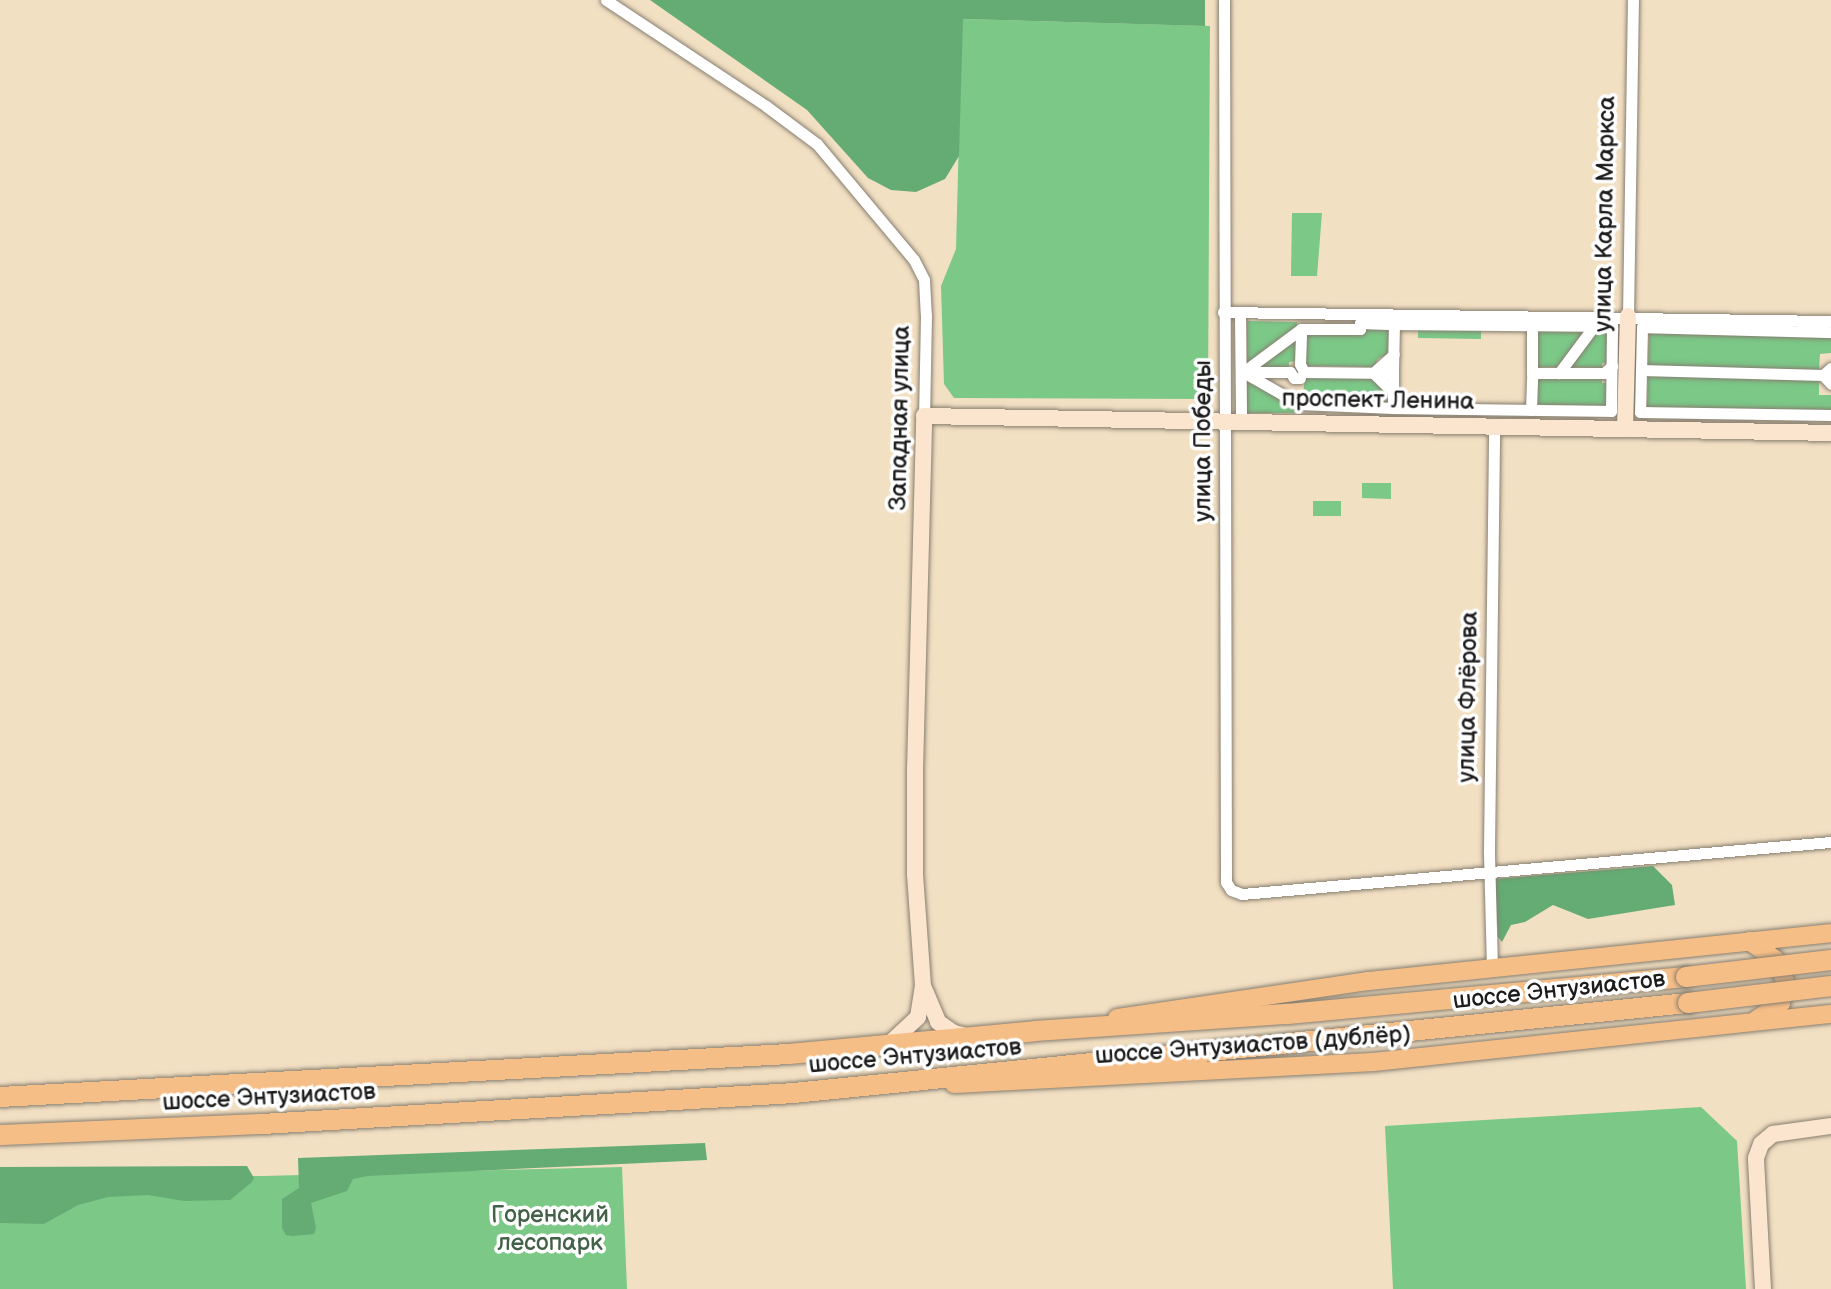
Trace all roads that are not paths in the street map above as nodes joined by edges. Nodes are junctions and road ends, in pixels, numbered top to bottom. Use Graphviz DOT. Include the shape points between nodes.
graph roads {
  1 [pos="606,0"];
  2 [pos="1224,0"];
  3 [pos="1633,0"];
  4 [pos="1223,312"];
  5 [pos="1628,316"];
  6 [pos="1240,317"];
  7 [pos="1831,321"];
  8 [pos="1394,324"];
  9 [pos="1532,325"];
  10 [pos="1594,326"];
  11 [pos="1301,329"];
  12 [pos="1831,332"];
  13 [pos="1394,354"];
  14 [pos="1641,370"];
  15 [pos="1298,371"];
  16 [pos="1242,372"];
  17 [pos="1373,373"];
  18 [pos="1393,373"];
  19 [pos="1532,373"];
  20 [pos="1559,373"];
  21 [pos="1609,373"];
  22 [pos="1828,376"];
  23 [pos="1393,392"];
  24 [pos="1299,404"];
  25 [pos="1393,408"];
  26 [pos="1531,410"];
  27 [pos="1831,415"];
  28 [pos="924,416"];
  29 [pos="1233,417"];
  30 [pos="1494,426"];
  31 [pos="1625,429"];
  32 [pos="1831,433"];
  33 [pos="1831,842"];
  34 [pos="1489,871"];
  35 [pos="1831,933"];
  36 [pos="1749,941"];
  37 [pos="1831,960"];
  38 [pos="1492,968"];
  39 [pos="923,986"];
  40 [pos="1831,986"];
  41 [pos="1831,1014"];
  42 [pos="1747,1022"];
  43 [pos="1035,1031"];
  44 [pos="970,1037"];
  45 [pos="888,1045"];
  46 [pos="915,1083"];
  47 [pos="0,1097"];
  48 [pos="1831,1126"];
  49 [pos="0,1135"];
  50 [pos="1763,1289"];
  1 -- 28 [label="street, Западная улица" via="817,144 914,260 924,280"];
  2 -- 4 [label="street, улица Победы"];
  3 -- 5 [label="street, улица Карла Маркса"];
  4 -- 5 [label="street"];
  4 -- 29 [label="street, улица Победы"];
  5 -- 7 [label="street"];
  5 -- 31 [label="street, улица Карла Маркса"];
  6 -- 16 [label="street"];
  8 -- 9 [label="street"];
  8 -- 11 [label="street"];
  8 -- 13 [label="street"];
  9 -- 10 [label="street"];
  9 -- 19 [label="street"];
  10 -- 20 [label="street"];
  10 -- 21 [label="street" via="1612,326"];
  11 -- 15 [label="street"];
  11 -- 16 [label="street"];
  12 -- 14 [label="street" via="1642,327"];
  13 -- 17 [label="street"];
  13 -- 18 [label="street"];
  14 -- 22 [label="street"];
  14 -- 27 [label="street" via="1640,412"];
  15 -- 16 [label="street"];
  15 -- 17 [label="street"];
  15 -- 24 [label="street"];
  16 -- 24 [label="street"];
  16 -- 29 [label="street"];
  17 -- 18 [label="street"];
  17 -- 23 [label="street"];
  18 -- 23 [label="street"];
  19 -- 20 [label="street"];
  19 -- 26 [label="street"];
  20 -- 21 [label="street"];
  21 -- 26 [label="street" via="1611,411"];
  23 -- 25 [label="street"];
  24 -- 25 [label="street"];
  25 -- 26 [label="street"];
  28 -- 29 [label="street, проспект Ленина"];
  28 -- 39 [label="street, Западная улица" via="915,770"];
  29 -- 30 [label="street, проспект Ленина"];
  29 -- 34 [label="street, улица Победы" via="1226,882 1242,894"];
  30 -- 31 [label="street, проспект Ленина"];
  30 -- 34 [label="street, улица Флёрова"];
  31 -- 32 [label="street, проспект Ленина"];
  33 -- 34 [label="street"];
  34 -- 38 [label="street, улица Флёрова"];
  35 -- 36 [label="main road, шоссе Энтузиастов (дублёр)"];
  36 -- 38 [label="main road, шоссе Энтузиастов (дублёр)"];
  36 -- 42 [label="main road" via="1776,960 1785,988 1781,1003"];
  37 -- 43 [label="highway, шоссе Энтузиастов, bridge" via="1287,1014"];
  38 -- 43 [label="main road, шоссе Энтузиастов (дублёр)" via="1276,992"];
  39 -- 44 [label="street, Западная улица" via="938,1022"];
  39 -- 45 [label="street, Западная улица" via="918,1017"];
  40 -- 46 [label="highway, шоссе Энтузиастов, bridge"];
  41 -- 42 [label="main road, шоссе Энтузиастов (дублёр)"];
  42 -- 46 [label="main road, шоссе Энтузиастов (дублёр)" via="1358,1063 1040,1082"];
  43 -- 44 [label="highway, шоссе Энтузиастов"];
  44 -- 45 [label="highway, шоссе Энтузиастов"];
  45 -- 47 [label="highway, шоссе Энтузиастов"];
  46 -- 49 [label="highway, шоссе Энтузиастов" via="654,1103"];
  48 -- 50 [label="street" via="1773,1134 1761,1144 1756,1158"];
}
